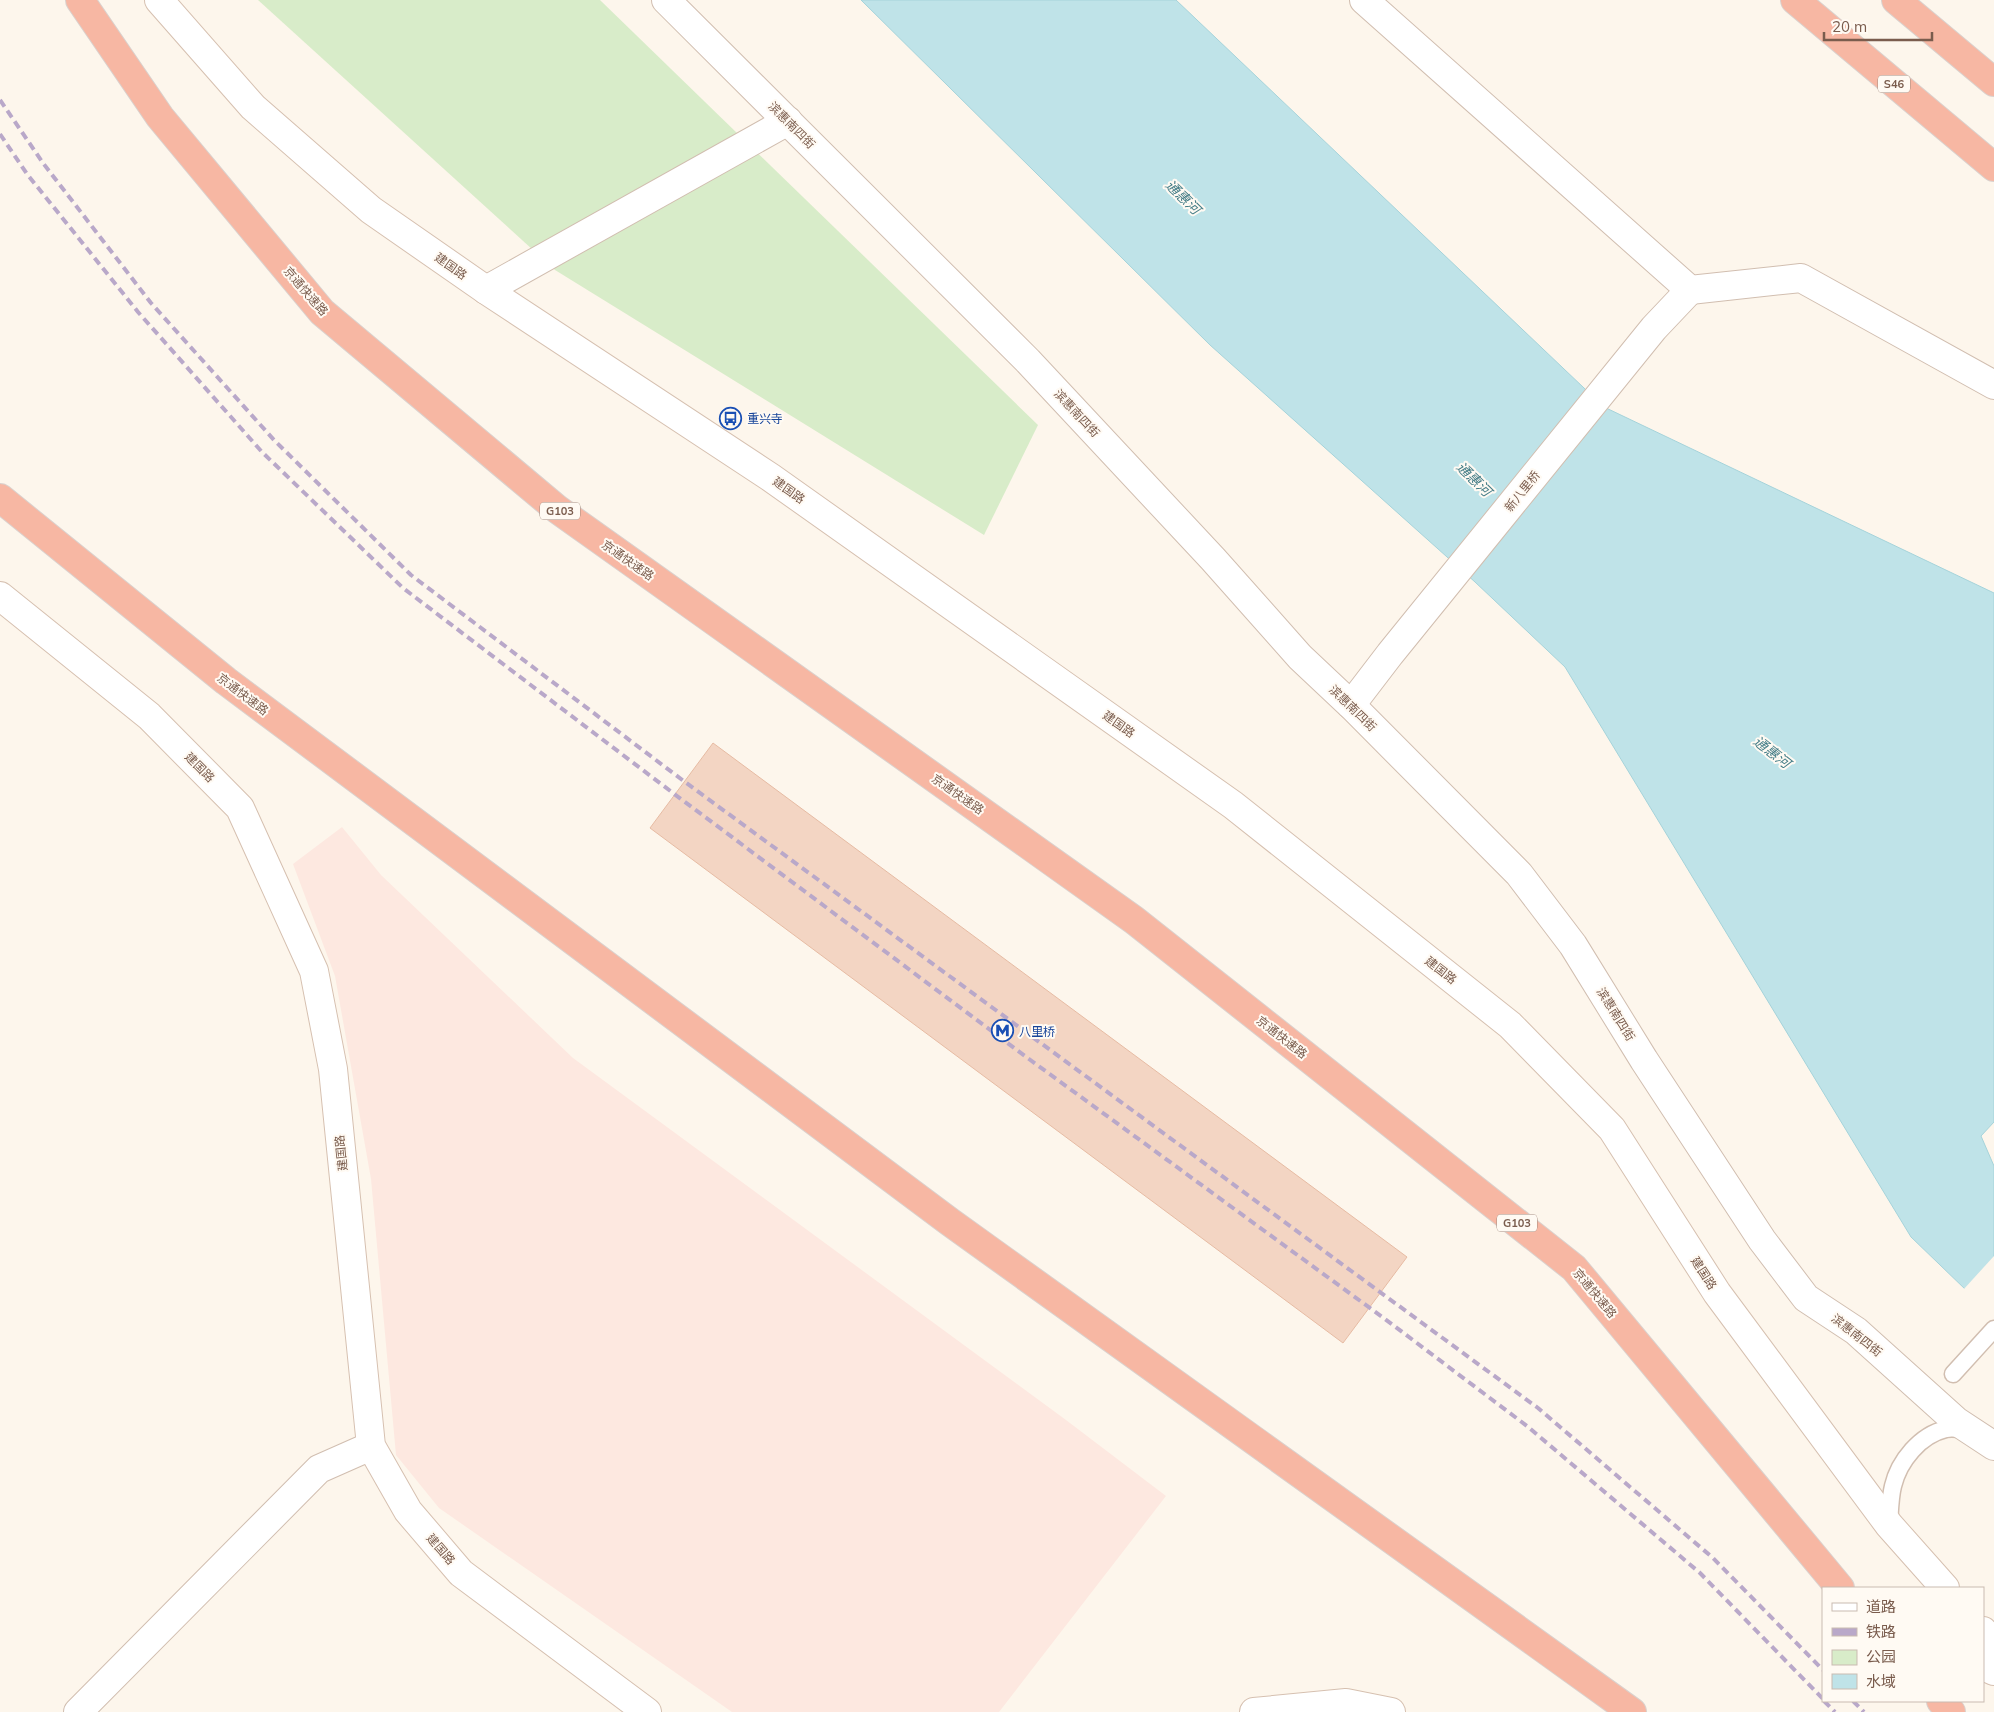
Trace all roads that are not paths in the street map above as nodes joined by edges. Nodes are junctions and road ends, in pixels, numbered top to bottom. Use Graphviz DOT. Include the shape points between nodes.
graph roads {
  1 [pos="80,0"];
  2 [pos="159,0"];
  3 [pos="666,0"];
  4 [pos="1364,0"];
  5 [pos="1795,0"];
  6 [pos="1896,0"];
  7 [pos="1994,82"];
  8 [pos="788,121"];
  9 [pos="1994,167"];
  10 [pos="486,290"];
  11 [pos="1690,290"];
  12 [pos="1994,385"];
  13 [pos="0,498"];
  14 [pos="0,596"];
  15 [pos="1351,705"];
  16 [pos="1994,1330"];
  17 [pos="1953,1374"];
  18 [pos="1969,1430"];
  19 [pos="371,1446"];
  20 [pos="1994,1446"];
  21 [pos="1889,1525"];
  22 [pos="1839,1587"];
  23 [pos="1944,1587"];
  24 [pos="1984,1632"];
  25 [pos="1994,1644"];
  26 [pos="1942,1702"];
  27 [pos="78,1712"];
  28 [pos="647,1712"];
  29 [pos="1254,1712"];
  30 [pos="1390,1712"];
  31 [pos="1632,1712"];
  32 [pos="1951,1712"];
  1 -- 22 [label="highway, 京通快速路 / G103" via="160,117 322,312 557,510 1134,920 1574,1268"];
  2 -- 10 [label="street, 建国路" via="253,107 371,210"];
  3 -- 8 [label="street, 滨惠南四街"];
  4 -- 11 [label="street"];
  5 -- 9 [label="highway, S46"];
  6 -- 7 [label="highway"];
  8 -- 10 [label="street"];
  8 -- 15 [label="street, 滨惠南四街" via="1028,361 1300,657"];
  10 -- 21 [label="street, 建国路" via="770,477 1225,799 1510,1025 1612,1129 1717,1293"];
  11 -- 12 [label="street" via="1801,278"];
  11 -- 15 [label="street, 新八里桥" via="1654,328"];
  13 -- 31 [label="highway, 京通快速路" via="226,682 934,1210"];
  14 -- 19 [label="street, 建国路" via="149,716 240,808 314,971 333,1069"];
  15 -- 18 [label="street, 滨惠南四街" via="1519,874 1573,945 1756,1232 1806,1298 1856,1331"];
  16 -- 17 [label="lane"];
  18 -- 20 [label="street, 滨惠南四街"];
  18 -- 21 [label="lane" via="1947,1429 1930,1436 1913,1449 1900,1465 1892,1487"];
  19 -- 27 [label="street" via="318,1469"];
  19 -- 28 [label="street, 建国路" via="408,1511 461,1574"];
  21 -- 23 [label="street, 建国路"];
  24 -- 25 [label="street"];
  26 -- 32 [label="highway"];
  29 -- 30 [label="street" via="1346,1703"];
}
